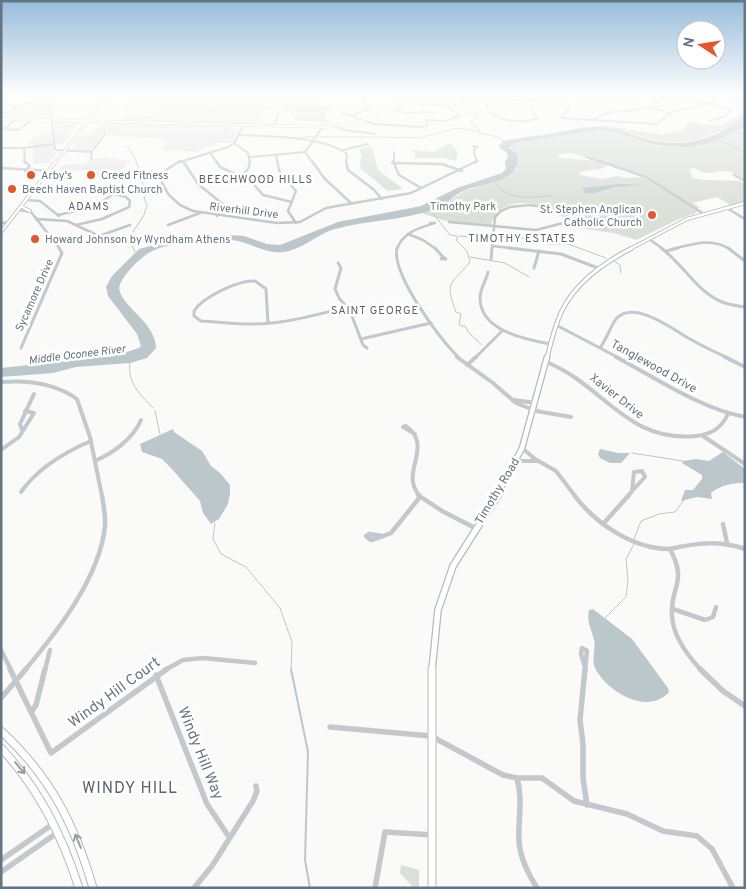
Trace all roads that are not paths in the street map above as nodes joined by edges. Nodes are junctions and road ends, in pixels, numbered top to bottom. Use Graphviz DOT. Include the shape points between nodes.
graph roads {
  1 [pos="53,134"];
  2 [pos="78,134"];
  3 [pos="105,134"];
  4 [pos="320,134"];
  5 [pos="238,136"];
  6 [pos="312,142"];
  7 [pos="234,143"];
  8 [pos="54,144"];
  9 [pos="368,144"];
  10 [pos="1,148"];
  11 [pos="24,148"];
  12 [pos="475,148"];
  13 [pos="343,150"];
  14 [pos="65,152"];
  15 [pos="92,152"];
  16 [pos="210,152"];
  17 [pos="305,152"];
  18 [pos="394,152"];
  19 [pos="276,155"];
  20 [pos="250,157"];
  21 [pos="586,157"];
  22 [pos="91,159"];
  23 [pos="183,161"];
  24 [pos="392,163"];
  25 [pos="1,168"];
  26 [pos="25,171"];
  27 [pos="50,171"];
  28 [pos="462,171"];
  29 [pos="734,176"];
  30 [pos="242,177"];
  31 [pos="745,182"];
  32 [pos="38,187"];
  33 [pos="421,188"];
  34 [pos="114,194"];
  35 [pos="382,199"];
  36 [pos="27,200"];
  37 [pos="292,202"];
  38 [pos="351,203"];
  39 [pos="745,203"];
  40 [pos="22,207"];
  41 [pos="725,208"];
  42 [pos="20,210"];
  43 [pos="30,212"];
  44 [pos="200,213"];
  45 [pos="704,214"];
  46 [pos="58,215"];
  47 [pos="217,216"];
  48 [pos="36,219"];
  49 [pos="745,219"];
  50 [pos="574,220"];
  51 [pos="67,221"];
  52 [pos="10,222"];
  53 [pos="296,222"];
  54 [pos="449,222"];
  55 [pos="1,223"];
  56 [pos="430,223"];
  57 [pos="76,225"];
  58 [pos="168,225"];
  59 [pos="130,226"];
  60 [pos="494,226"];
  61 [pos="6,228"];
  62 [pos="610,228"];
  63 [pos="1,232"];
  64 [pos="408,234"];
  65 [pos="1,237"];
  66 [pos="649,239"];
  67 [pos="492,246"];
  68 [pos="666,250"];
  69 [pos="539,251"];
  70 [pos="443,257"];
  71 [pos="491,259"];
  72 [pos="745,261"];
  73 [pos="338,263"];
  74 [pos="534,268"];
  75 [pos="598,268"];
  76 [pos="488,272"];
  77 [pos="347,307"];
  78 [pos="745,307"];
  79 [pos="268,323"];
  80 [pos="431,323"];
  81 [pos="556,325"];
  82 [pos="502,331"];
  83 [pos="360,339"];
  84 [pos="550,344"];
  85 [pos="20,348"];
  86 [pos="367,348"];
  87 [pos="600,348"];
  88 [pos="546,362"];
  89 [pos="468,366"];
  90 [pos="745,366"];
  91 [pos="1,382"];
  92 [pos="34,394"];
  93 [pos="512,399"];
  94 [pos="536,403"];
  95 [pos="25,411"];
  96 [pos="534,411"];
  97 [pos="728,414"];
  98 [pos="572,417"];
  99 [pos="745,417"];
  100 [pos="141,420"];
  101 [pos="22,430"];
  102 [pos="415,434"];
  103 [pos="703,436"];
  104 [pos="91,441"];
  105 [pos="522,448"];
  106 [pos="1,450"];
  107 [pos="95,460"];
  108 [pos="516,461"];
  109 [pos="538,461"];
  110 [pos="745,464"];
  111 [pos="21,492"];
  112 [pos="632,493"];
  113 [pos="420,498"];
  114 [pos="603,524"];
  115 [pos="723,524"];
  116 [pos="475,528"];
  117 [pos="384,536"];
  118 [pos="727,543"];
  119 [pos="670,549"];
  120 [pos="745,549"];
  121 [pos="716,607"];
  122 [pos="673,609"];
  123 [pos="1,650"];
  124 [pos="50,650"];
  125 [pos="255,664"];
  126 [pos="585,667"];
  127 [pos="156,675"];
  128 [pos="16,680"];
  129 [pos="1,698"];
  130 [pos="745,706"];
  131 [pos="32,712"];
  132 [pos="330,727"];
  133 [pos="1,731"];
  134 [pos="431,736"];
  135 [pos="1,748"];
  136 [pos="517,778"];
  137 [pos="256,786"];
  138 [pos="587,805"];
  139 [pos="55,823"];
  140 [pos="59,831"];
  141 [pos="432,835"];
  142 [pos="229,837"];
  143 [pos="15,852"];
  144 [pos="1,860"];
  145 [pos="16,862"];
  146 [pos="1,872"];
  147 [pos="79,888"];
  148 [pos="93,888"];
  149 [pos="194,888"];
  150 [pos="375,888"];
  151 [pos="432,888"];
  152 [pos="537,888"];
  153 [pos="733,888"];
  1 -- 8 [label="street"];
  2 -- 14 [label="main road"];
  3 -- 15 [label="street"];
  4 -- 6 [label="street"];
  5 -- 6 [label="street"];
  5 -- 7 [label="street"];
  6 -- 13 [label="street"];
  6 -- 17 [label="street"];
  7 -- 16 [label="street, Riverhill Drive"];
  7 -- 20 [label="street" via="246,149"];
  8 -- 11 [label="street"];
  8 -- 14 [label="street" via="55,151"];
  9 -- 13 [label="street"];
  10 -- 11 [label="street"];
  11 -- 26 [label="street" via="24,162 30,166"];
  12 -- 28 [label="street" via="477,161"];
  13 -- 35 [label="street" via="347,154 348,171 373,187"];
  14 -- 15 [label="street"];
  14 -- 27 [label="main road"];
  15 -- 22 [label="street"];
  16 -- 23 [label="street, Riverhill Drive"];
  16 -- 30 [label="street" via="223,170"];
  17 -- 19 [label="street"];
  17 -- 38 [label="street" via="324,178"];
  18 -- 24 [label="street"];
  19 -- 20 [label="street"];
  19 -- 37 [label="street" via="280,174 296,191"];
  20 -- 30 [label="street" via="249,167"];
  21 -- 45 [label="street" via="646,178"];
  23 -- 44 [label="street, Riverhill Drive" via="165,170 161,180 175,201"];
  23 -- 47 [label="street" via="198,184 224,205"];
  24 -- 28 [label="street" via="438,164"];
  24 -- 33 [label="street" via="401,177"];
  25 -- 26 [label="street"];
  26 -- 27 [label="street"];
  27 -- 32 [label="main road"];
  28 -- 33 [label="street, Riverhill Drive"];
  29 -- 31 [label="street"];
  30 -- 37 [label="street" via="251,181 263,195"];
  32 -- 34 [label="street" via="71,190 106,186"];
  32 -- 36 [label="main road"];
  33 -- 35 [label="street, Riverhill Drive"];
  34 -- 46 [label="street" via="93,208"];
  34 -- 57 [label="street" via="128,198 129,207 102,219"];
  35 -- 38 [label="street, Riverhill Drive"];
  36 -- 40 [label="main road"];
  36 -- 46 [label="street" via="40,201"];
  37 -- 53 [label="street" via="288,211"];
  38 -- 53 [label="street, Riverhill Drive" via="326,208"];
  39 -- 41 [label="main road, Timothy Road"];
  40 -- 42 [label="main road"];
  40 -- 43 [label="main road"];
  41 -- 45 [label="main road, Timothy Road"];
  41 -- 49 [label="street"];
  42 -- 43 [label="street"];
  42 -- 52 [label="main road"];
  43 -- 48 [label="street, Sycamore Drive"];
  44 -- 47 [label="street, Riverhill Drive"];
  44 -- 58 [label="street"];
  45 -- 66 [label="main road, Timothy Road" via="682,221"];
  46 -- 51 [label="street"];
  47 -- 53 [label="street, Riverhill Drive"];
  48 -- 51 [label="street"];
  48 -- 85 [label="street, Sycamore Drive" via="62,253"];
  50 -- 60 [label="street" via="543,229"];
  50 -- 60 [label="street" via="548,208 520,205 499,213"];
  50 -- 62 [label="street"];
  51 -- 57 [label="street"];
  52 -- 55 [label="street"];
  52 -- 61 [label="main road"];
  54 -- 60 [label="street"];
  56 -- 64 [label="street"];
  57 -- 59 [label="street" via="99,236"];
  60 -- 67 [label="street"];
  61 -- 63 [label="main road"];
  61 -- 65 [label="main road"];
  64 -- 70 [label="street" via="429,244"];
  64 -- 80 [label="street" via="400,242 397,261"];
  66 -- 68 [label="street"];
  66 -- 75 [label="main road, Timothy Road"];
  67 -- 69 [label="street"];
  67 -- 71 [label="street"];
  68 -- 72 [label="street" via="714,241 725,245"];
  68 -- 78 [label="street" via="714,298"];
  69 -- 74 [label="street"];
  69 -- 75 [label="street" via="565,255"];
  73 -- 77 [label="street" via="341,268 335,289"];
  75 -- 81 [label="main road, Timothy Road" via="569,298"];
  76 -- 82 [label="street" via="480,297 481,305 488,318"];
  77 -- 79 [label="street"];
  77 -- 83 [label="street"];
  79 -- 79 [label="street" via="205,321 195,317 194,311 200,304 235,284 255,282 266,289"];
  80 -- 83 [label="street"];
  80 -- 89 [label="street"];
  81 -- 84 [label="main road, Timothy Road"];
  81 -- 87 [label="street, Tanglewood Drive"];
  82 -- 84 [label="street"];
  82 -- 89 [label="street"];
  83 -- 86 [label="street"];
  84 -- 88 [label="main road, Timothy Road"];
  87 -- 90 [label="street" via="617,318 640,313"];
  87 -- 97 [label="street, Tanglewood Drive" via="693,399"];
  88 -- 94 [label="main road, Timothy Road"];
  88 -- 103 [label="street, Xavier Drive" via="572,373 642,428"];
  89 -- 93 [label="street"];
  91 -- 104 [label="street" via="36,383 73,396 81,404"];
  92 -- 95 [label="street"];
  93 -- 94 [label="street"];
  93 -- 96 [label="street"];
  94 -- 96 [label="main road, Timothy Road"];
  95 -- 101 [label="street" via="20,424"];
  95 -- 101 [label="street" via="34,414"];
  96 -- 98 [label="street"];
  96 -- 105 [label="main road, Timothy Road"];
  97 -- 99 [label="street, Tanglewood Drive"];
  97 -- 103 [label="street" via="727,420 713,433"];
  100 -- 107 [label="street" via="140,427 133,434"];
  101 -- 106 [label="street" via="19,437"];
  102 -- 113 [label="street" via="419,447 413,484"];
  103 -- 110 [label="street"];
  104 -- 107 [label="street"];
  104 -- 111 [label="street" via="61,456"];
  105 -- 108 [label="main road, Timothy Road"];
  105 -- 109 [label="street"];
  107 -- 128 [label="street" via="105,520 98,553 63,619"];
  108 -- 109 [label="street"];
  108 -- 116 [label="main road, Timothy Road"];
  109 -- 114 [label="street" via="556,471 586,510"];
  112 -- 112 [label="street" via="645,477 642,471 634,472"];
  112 -- 114 [label="street"];
  113 -- 116 [label="street"];
  113 -- 117 [label="street" via="394,530"];
  114 -- 119 [label="street" via="639,545"];
  115 -- 118 [label="street"];
  116 -- 134 [label="main road, Timothy Road" via="453,566 438,610 433,649"];
  118 -- 119 [label="street" via="709,541"];
  118 -- 120 [label="street"];
  119 -- 122 [label="street" via="680,571"];
  121 -- 122 [label="street" via="713,616 705,620"];
  122 -- 130 [label="street" via="674,626 683,646 714,685"];
  123 -- 128 [label="street"];
  124 -- 131 [label="street"];
  125 -- 127 [label="street, Windy Hill Court" via="195,658 183,660"];
  126 -- 138 [label="street" via="580,720"];
  127 -- 131 [label="street, Windy Hill Court" via="51,752"];
  127 -- 142 [label="street, Windy Hill Way" via="208,804"];
  128 -- 129 [label="street"];
  128 -- 131 [label="street"];
  132 -- 134 [label="street"];
  148 -- 133 [label="main road, one-way" via="80,846 59,801 28,755"];
  134 -- 136 [label="street" via="489,768"];
  134 -- 141 [label="main road, Timothy Road"];
  135 -- 139 [label="main road, one-way" via="31,782"];
  136 -- 138 [label="street" via="542,778 574,801"];
  136 -- 152 [label="street" via="522,799 520,849"];
  137 -- 142 [label="street" via="253,801"];
  138 -- 153 [label="street" via="627,814 663,831 697,836 712,849"];
  139 -- 140 [label="main road"];
  139 -- 143 [label="street"];
  140 -- 145 [label="street"];
  140 -- 147 [label="main road"];
  141 -- 150 [label="street" via="384,832"];
  141 -- 151 [label="main road, Timothy Road"];
  142 -- 149 [label="street"];
  143 -- 144 [label="street"];
  143 -- 145 [label="street"];
  145 -- 146 [label="street"];
}
